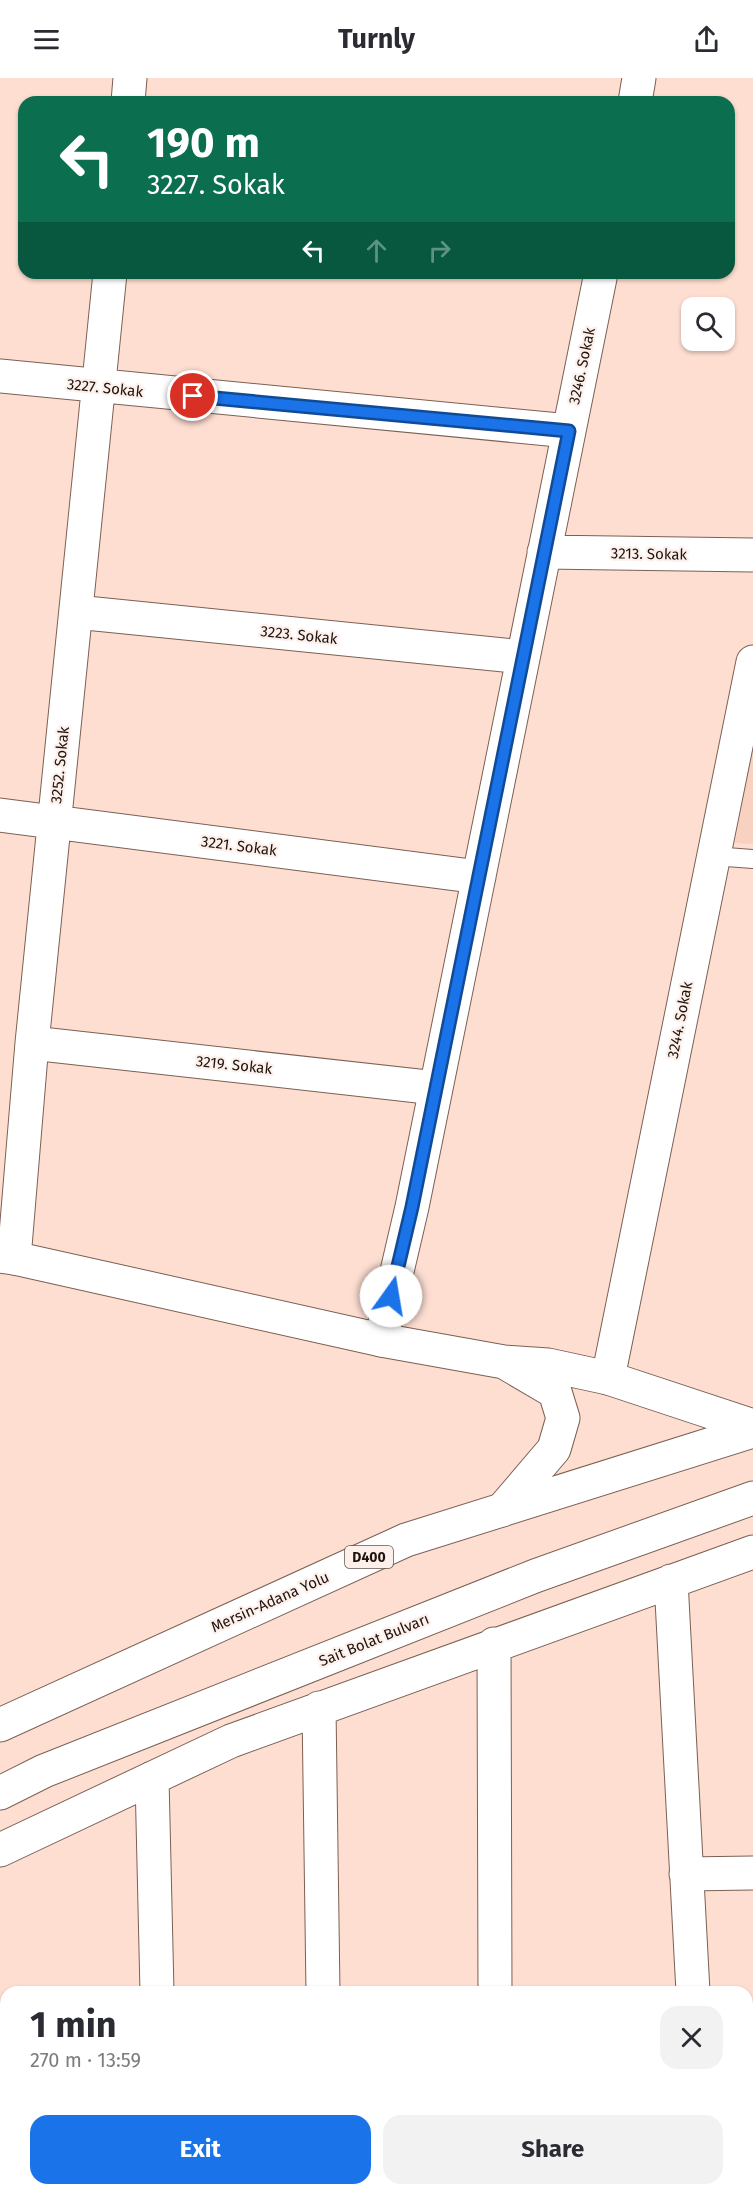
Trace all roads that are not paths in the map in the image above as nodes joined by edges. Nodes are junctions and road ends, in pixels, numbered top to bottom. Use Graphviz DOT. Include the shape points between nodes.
graph roads {
  1 [pos="130,78"];
  2 [pos="639,78"];
  3 [pos="128,96"];
  4 [pos="636,96"];
  5 [pos="109,279"];
  6 [pos="601,279"];
  7 [pos="0,376"];
  8 [pos="99,387"];
  9 [pos="569,431"];
  10 [pos="544,552"];
  11 [pos="753,555"];
  12 [pos="76,612"];
  13 [pos="523,657"];
  14 [pos="753,662"];
  15 [pos="0,815"];
  16 [pos="54,822"];
  17 [pos="713,856"];
  18 [pos="753,859"];
  19 [pos="479,877"];
  20 [pos="32,1043"];
  21 [pos="436,1088"];
  22 [pos="7,1257"];
  23 [pos="381,1340"];
  24 [pos="504,1362"];
  25 [pos="608,1378"];
  26 [pos="753,1426"];
  27 [pos="753,1431"];
  28 [pos="753,1498"];
  29 [pos="502,1510"];
  30 [pos="753,1552"];
  31 [pos="671,1581"];
  32 [pos="494,1644"];
  33 [pos="319,1708"];
  34 [pos="0,1725"];
  35 [pos="152,1778"];
  36 [pos="0,1793"];
  37 [pos="0,1850"];
  38 [pos="753,1873"];
  39 [pos="686,1874"];
  40 [pos="157,1986"];
  41 [pos="323,1986"];
  42 [pos="495,1986"];
  43 [pos="693,1986"];
  1 -- 3 [label="main road"];
  2 -- 4 [label="main road"];
  5 -- 8 [label="main road, 3252. Sokak"];
  6 -- 9 [label="main road, 3246. Sokak"];
  7 -- 8 [label="main road, 3227. Sokak"];
  8 -- 9 [label="main road, 3227. Sokak"];
  8 -- 12 [label="main road, 3252. Sokak"];
  9 -- 10 [label="main road, 3246. Sokak"];
  10 -- 11 [label="main road, 3213. Sokak"];
  10 -- 13 [label="main road, 3246. Sokak"];
  12 -- 13 [label="main road, 3223. Sokak"];
  12 -- 16 [label="main road, 3252. Sokak"];
  13 -- 19 [label="main road, 3246. Sokak"];
  14 -- 17 [label="main road, 3244. Sokak"];
  15 -- 16 [label="main road, 3221. Sokak"];
  16 -- 19 [label="main road, 3221. Sokak"];
  16 -- 20 [label="main road, 3252. Sokak"];
  17 -- 18 [label="lane"];
  17 -- 25 [label="main road, 3244. Sokak"];
  19 -- 21 [label="main road, 3246. Sokak"];
  20 -- 21 [label="main road, 3219. Sokak"];
  20 -- 22 [label="main road, 3252. Sokak"];
  21 -- 23 [label="main road, 3246. Sokak"];
  22 -- 23 [label="main road"];
  23 -- 24 [label="main road"];
  24 -- 25 [label="main road" via="548,1365"];
  24 -- 29 [label="main road" via="555,1392 562,1418 554,1449"];
  25 -- 26 [label="main road"];
  27 -- 29 [label="main road, Mersin-Adana Yolu / D400"];
  28 -- 36 [label="main road, Sait Bolat Bulvarı" via="535,1576 44,1771"];
  29 -- 34 [label="main road, Mersin-Adana Yolu / D400" via="406,1540"];
  30 -- 31 [label="main road"];
  31 -- 32 [label="main road"];
  31 -- 39 [label="main road"];
  32 -- 33 [label="main road"];
  32 -- 42 [label="main road"];
  33 -- 35 [label="main road" via="231,1741"];
  33 -- 41 [label="main road"];
  35 -- 37 [label="main road"];
  35 -- 40 [label="main road"];
  38 -- 39 [label="main road"];
  39 -- 43 [label="main road"];
}
